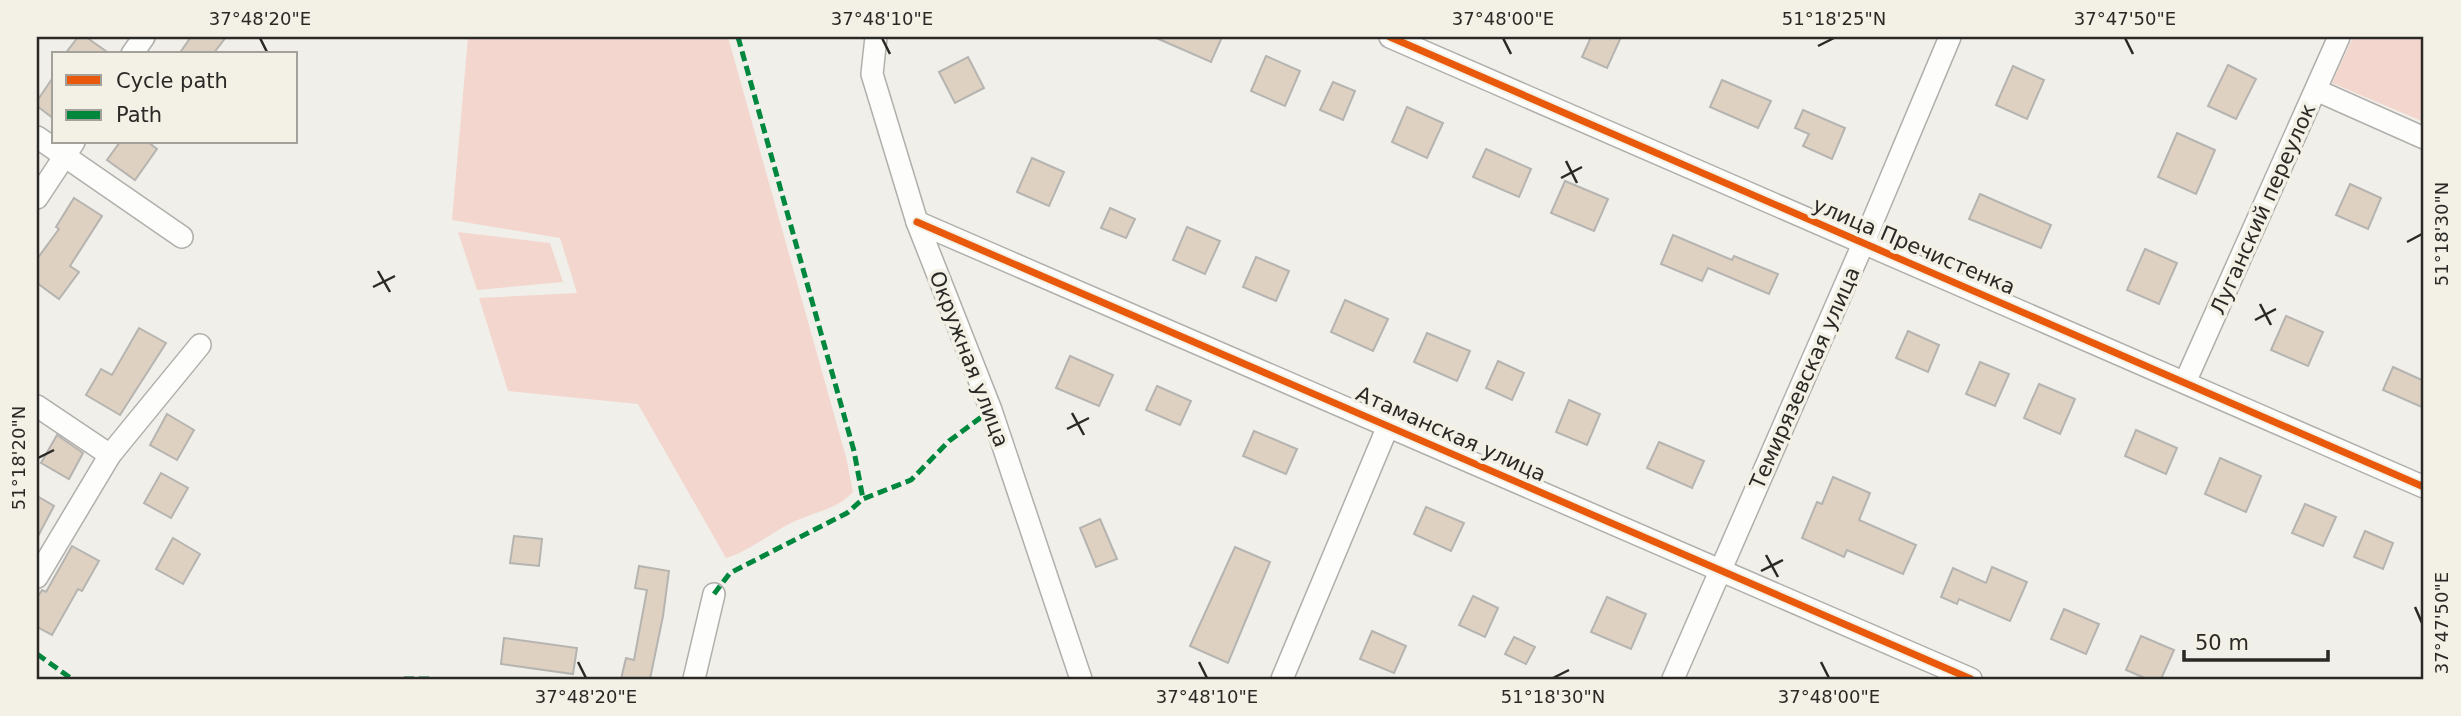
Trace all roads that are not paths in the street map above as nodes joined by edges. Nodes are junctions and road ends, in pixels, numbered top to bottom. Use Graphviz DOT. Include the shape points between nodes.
graph roads {
  1 [pos="144,37"];
  2 [pos="876,37"];
  3 [pos="1390,37"];
  4 [pos="1950,37"];
  5 [pos="2339,37"];
  6 [pos="133,52"];
  7 [pos="2316,90"];
  8 [pos="2424,138"];
  9 [pos="69,149"];
  10 [pos="37,198"];
  11 [pos="916,222"];
  12 [pos="182,237"];
  13 [pos="1863,244"];
  14 [pos="200,345"];
  15 [pos="2186,380"];
  16 [pos="37,406"];
  17 [pos="1388,426"];
  18 [pos="110,455"];
  19 [pos="2424,486"];
  20 [pos="1720,570"];
  21 [pos="37,577"];
  22 [pos="714,594"];
  23 [pos="694,679"];
  24 [pos="1081,679"];
  25 [pos="1282,679"];
  26 [pos="1673,679"];
  27 [pos="1970,679"];
  1 -- 6 [label="street"];
  2 -- 11 [label="street, Окружная улица" via="872,74"];
  3 -- 13 [label="street, улица Пречистенка"];
  4 -- 13 [label="street, Темирязевская улица"];
  5 -- 7 [label="street, Луганский переулок"];
  7 -- 8 [label="street"];
  7 -- 15 [label="street, Луганский переулок"];
  9 -- 10 [label="street"];
  9 -- 12 [label="street"];
  11 -- 17 [label="street, Атаманская улица"];
  11 -- 24 [label="street, Окружная улица" via="991,410"];
  13 -- 15 [label="street, улица Пречистенка"];
  13 -- 20 [label="street, Темирязевская улица"];
  14 -- 18 [label="street"];
  15 -- 19 [label="street, улица Пречистенка"];
  16 -- 18 [label="street"];
  17 -- 20 [label="street, Атаманская улица"];
  17 -- 25 [label="street"];
  18 -- 21 [label="street"];
  20 -- 26 [label="street, Темирязевская улица"];
  20 -- 27 [label="street, Атаманская улица"];
  22 -- 23 [label="street"];
}
